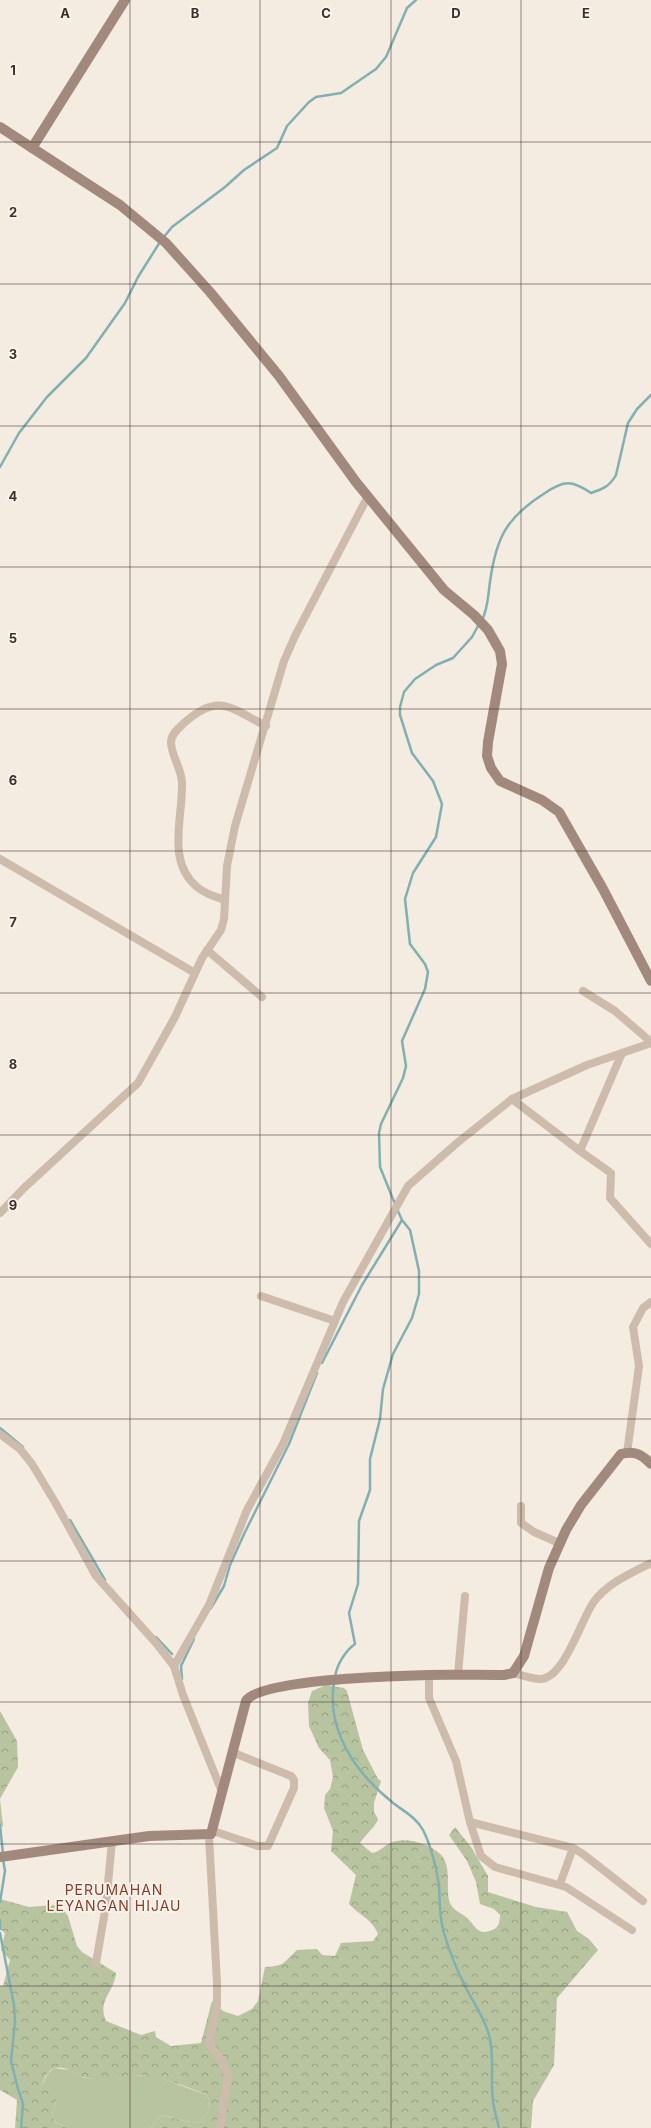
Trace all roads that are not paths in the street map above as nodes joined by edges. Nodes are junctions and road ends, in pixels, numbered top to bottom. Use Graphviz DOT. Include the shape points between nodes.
graph roads {
  1 [pos="125,0"];
  2 [pos="0,127"];
  3 [pos="32,148"];
  4 [pos="368,496"];
  5 [pos="266,726"];
  6 [pos="0,859"];
  7 [pos="225,900"];
  8 [pos="207,950"];
  9 [pos="195,973"];
  10 [pos="651,981"];
  11 [pos="583,991"];
  12 [pos="262,997"];
  13 [pos="651,1043"];
  14 [pos="622,1053"];
  15 [pos="512,1099"];
  16 [pos="580,1150"];
  17 [pos="0,1213"];
  18 [pos="651,1244"];
  19 [pos="261,1296"];
  20 [pos="651,1302"];
  21 [pos="335,1321"];
  22 [pos="0,1434"];
  23 [pos="627,1452"];
  24 [pos="651,1464"];
  25 [pos="521,1506"];
  26 [pos="559,1543"];
  27 [pos="651,1563"];
  28 [pos="465,1596"];
  29 [pos="174,1666"];
  30 [pos="513,1673"];
  31 [pos="458,1674"];
  32 [pos="429,1675"];
  33 [pos="234,1753"];
  34 [pos="222,1792"];
  35 [pos="470,1822"];
  36 [pos="211,1834"];
  37 [pos="112,1841"];
  38 [pos="573,1848"];
  39 [pos="0,1857"];
  40 [pos="560,1884"];
  41 [pos="643,1901"];
  42 [pos="632,1930"];
  43 [pos="96,1963"];
  44 [pos="220,2128"];
  1 -- 3 [label="main road"];
  2 -- 3 [label="main road"];
  3 -- 4 [label="main road" via="120,205 166,243 210,292 278,376"];
  4 -- 5 [label="street" via="289,648"];
  4 -- 10 [label="main road" via="444,590 488,630 502,658 488,742 487,756 491,768 500,781 542,800 559,812"];
  5 -- 7 [label="street" via="235,826 227,866"];
  5 -- 7 [label="street" via="218,704 194,715 171,738 182,783 178,844 182,868 198,888"];
  6 -- 9 [label="street"];
  7 -- 8 [label="street" via="223,926"];
  8 -- 9 [label="street"];
  8 -- 12 [label="street"];
  9 -- 17 [label="street" via="175,1017 138,1083"];
  11 -- 13 [label="street" via="615,1011"];
  13 -- 14 [label="street"];
  14 -- 15 [label="street" via="588,1064"];
  14 -- 16 [label="street"];
  15 -- 16 [label="street"];
  15 -- 21 [label="street" via="412,1182 390,1216"];
  16 -- 18 [label="street" via="611,1173 609,1197"];
  19 -- 21 [label="street"];
  20 -- 23 [label="street" via="643,1308 633,1328 640,1366"];
  21 -- 29 [label="street" via="283,1444 247,1510 209,1605"];
  22 -- 29 [label="street" via="20,1449 32,1464 96,1576"];
  23 -- 24 [label="main road" via="642,1456"];
  23 -- 26 [label="main road" via="616,1459 589,1494"];
  25 -- 26 [label="street" via="521,1523"];
  26 -- 30 [label="main road" via="549,1568 524,1656"];
  27 -- 30 [label="street" via="610,1587 593,1603 568,1653 549,1677 539,1680"];
  28 -- 31 [label="street"];
  29 -- 34 [label="street"];
  30 -- 31 [label="main road"];
  31 -- 32 [label="main road"];
  32 -- 33 [label="main road" via="326,1680 262,1691 249,1697"];
  32 -- 35 [label="street" via="429,1698 456,1761"];
  33 -- 34 [label="main road"];
  33 -- 36 [label="street" via="290,1776 294,1780 294,1788 268,1846 258,1846"];
  34 -- 36 [label="main road"];
  35 -- 38 [label="street"];
  35 -- 40 [label="street" via="485,1861 495,1867"];
  36 -- 37 [label="main road" via="149,1836"];
  36 -- 44 [label="street" via="217,2006 209,2044 222,2061 228,2076"];
  37 -- 39 [label="main road"];
  37 -- 43 [label="street" via="106,1905"];
  38 -- 40 [label="street"];
  38 -- 41 [label="street"];
  40 -- 42 [label="street"];
}
